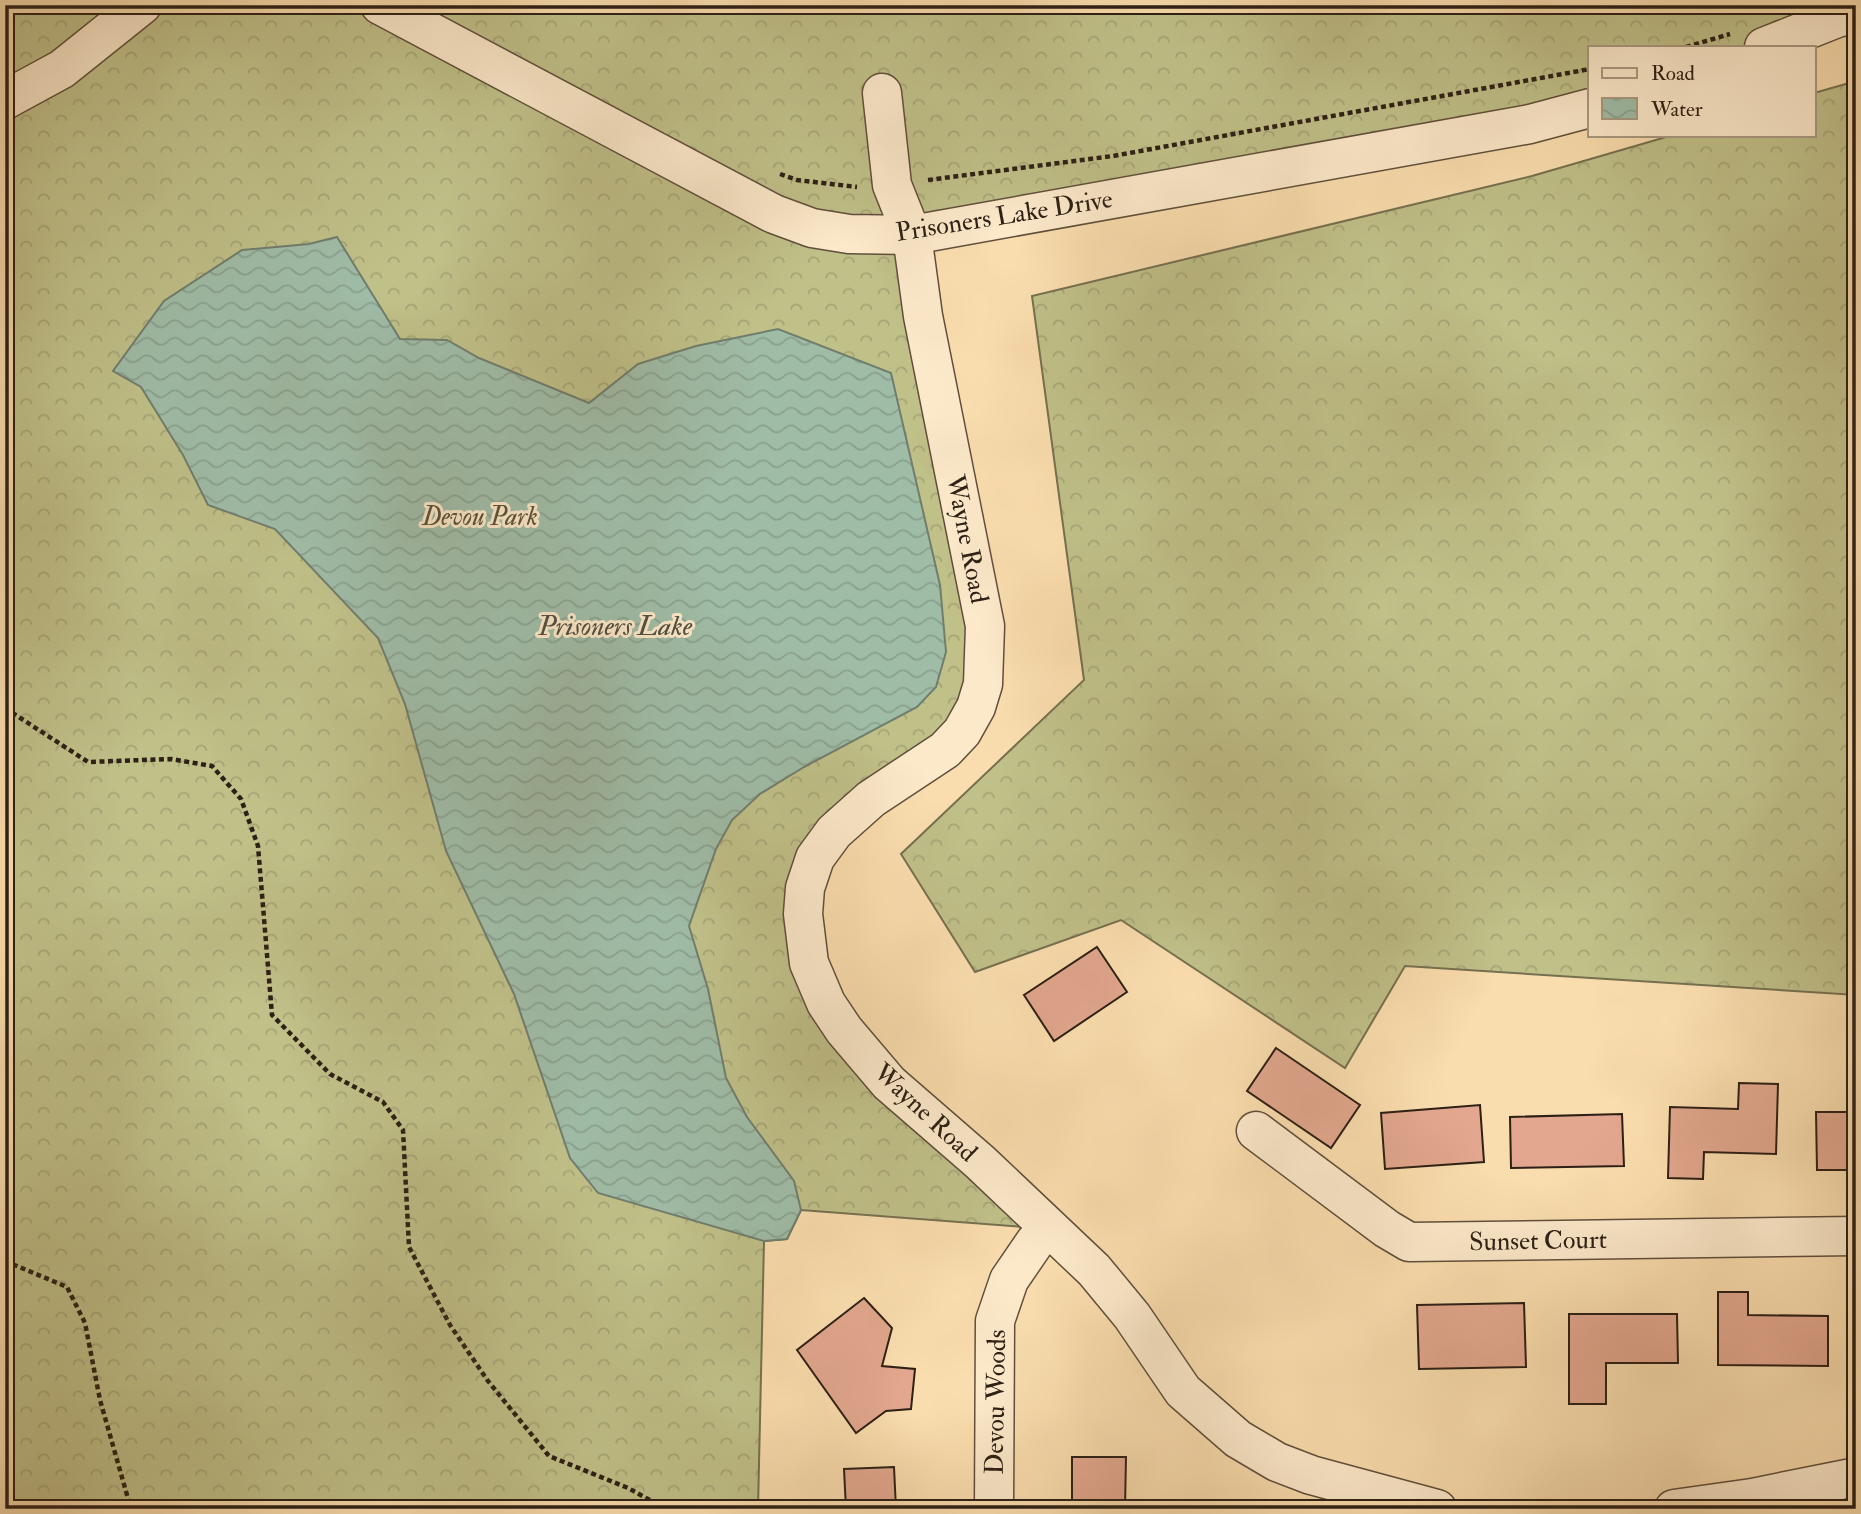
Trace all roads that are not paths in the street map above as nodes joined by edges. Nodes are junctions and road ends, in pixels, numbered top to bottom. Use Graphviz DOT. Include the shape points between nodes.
graph roads {
  1 [pos="142,5"];
  2 [pos="380,5"];
  3 [pos="1856,13"];
  4 [pos="1767,46"];
  5 [pos="882,93"];
  6 [pos="5,100"];
  7 [pos="1588,109"];
  8 [pos="912,234"];
  9 [pos="1256,1131"];
  10 [pos="1050,1229"];
  11 [pos="1856,1236"];
  12 [pos="1856,1477"];
  13 [pos="1753,1503"];
  14 [pos="994,1509"];
  15 [pos="1437,1509"];
  16 [pos="1674,1509"];
  1 -- 6 [label="street" via="62,69"];
  2 -- 8 [label="street, Prisoners Lake Drive" via="774,214 811,228 849,234"];
  3 -- 4 [label="street"];
  5 -- 8 [label="street, Wayne Road" via="892,185"];
  7 -- 8 [label="street, Prisoners Lake Drive" via="1530,124"];
  8 -- 10 [label="street, Wayne Road" via="923,316 985,626 983,684 962,732 945,750 871,799 834,832 815,858 803,914 809,963 844,1030 889,1083"];
  9 -- 11 [label="street, Sunset Court" via="1409,1242"];
  10 -- 14 [label="street, Devou Woods" via="1035,1242 1009,1280 995,1321"];
  10 -- 15 [label="street, Wayne Road" via="1102,1279 1183,1391 1238,1439 1311,1475"];
  12 -- 13 [label="street"];
  13 -- 16 [label="street"];
}
